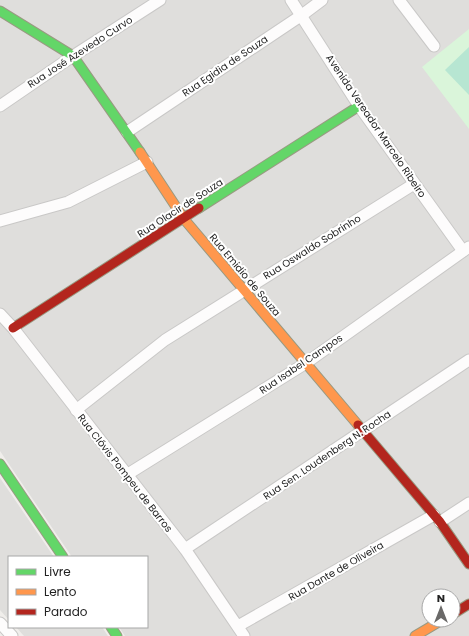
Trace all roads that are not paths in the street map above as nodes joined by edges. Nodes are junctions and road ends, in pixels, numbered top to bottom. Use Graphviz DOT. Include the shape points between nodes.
graph roads {
  1 [pos="160,0"];
  2 [pos="291,0"];
  3 [pos="322,0"];
  4 [pos="399,0"];
  5 [pos="0,11"];
  6 [pos="302,15"];
  7 [pos="434,46"];
  8 [pos="73,56"];
  9 [pos="0,106"];
  10 [pos="360,106"];
  11 [pos="127,132"];
  12 [pos="147,162"];
  13 [pos="414,184"];
  14 [pos="184,219"];
  15 [pos="0,221"];
  16 [pos="466,249"];
  17 [pos="243,290"];
  18 [pos="0,314"];
  19 [pos="13,328"];
  20 [pos="469,360"];
  21 [pos="306,363"];
  22 [pos="76,410"];
  23 [pos="364,431"];
  24 [pos="0,464"];
  25 [pos="128,474"];
  26 [pos="469,503"];
  27 [pos="437,519"];
  28 [pos="185,549"];
  29 [pos="62,556"];
  30 [pos="469,564"];
  31 [pos="0,623"];
  32 [pos="428,628"];
  33 [pos="241,631"];
  34 [pos="12,636"];
  35 [pos="415,636"];
  1 -- 8 [label="street, Rua José Azevedo Curvo"];
  2 -- 6 [label="street, Avenida Vereador Marcelo Ribeiro"];
  3 -- 6 [label="street, Rua Egidia de Souza"];
  4 -- 7 [label="street"];
  5 -- 8 [label="street, Rua Emidio de Souza"];
  6 -- 10 [label="street, Avenida Vereador Marcelo Ribeiro"];
  6 -- 11 [label="street, Rua Egidia de Souza"];
  8 -- 9 [label="street, Rua José Azevedo Curvo"];
  8 -- 11 [label="street, Rua Emidio de Souza"];
  10 -- 13 [label="street, Avenida Vereador Marcelo Ribeiro"];
  10 -- 14 [label="street, Rua Olacir de Souza"];
  11 -- 12 [label="street, Rua Emidio de Souza"];
  12 -- 14 [label="street, Rua Emidio de Souza"];
  12 -- 15 [label="street" via="68,202"];
  13 -- 16 [label="street, Avenida Vereador Marcelo Ribeiro"];
  13 -- 17 [label="street, Rua Oswaldo Sobrinho"];
  14 -- 17 [label="street, Rua Emidio de Souza"];
  14 -- 19 [label="street, Rua Olacir de Souza"];
  16 -- 21 [label="street, Rua Isabel Campos"];
  17 -- 21 [label="street, Rua Emidio de Souza"];
  17 -- 22 [label="street, Rua Oswaldo Sobrinho" via="165,340"];
  18 -- 19 [label="street, Rua Clóvis Pompeu de Barros"];
  19 -- 22 [label="street, Rua Clóvis Pompeu de Barros"];
  20 -- 23 [label="street, Rua Sen. Loudenberg N. Rocha"];
  21 -- 23 [label="street, Rua Emidio de Souza"];
  21 -- 25 [label="street, Rua Isabel Campos"];
  22 -- 25 [label="street, Rua Clóvis Pompeu de Barros"];
  23 -- 27 [label="street, Rua Emidio de Souza"];
  23 -- 28 [label="street, Rua Sen. Loudenberg N. Rocha"];
  24 -- 29 [label="street"];
  25 -- 28 [label="street, Rua Clóvis Pompeu de Barros"];
  26 -- 27 [label="street, Rua Dante de Oliveira"];
  27 -- 30 [label="street, Rua Emidio de Souza"];
  27 -- 33 [label="street, Rua Dante de Oliveira"];
  28 -- 33 [label="street, Rua Clóvis Pompeu de Barros"];
  31 -- 34 [label="street"];
  32 -- 35 [label="street"];
}
